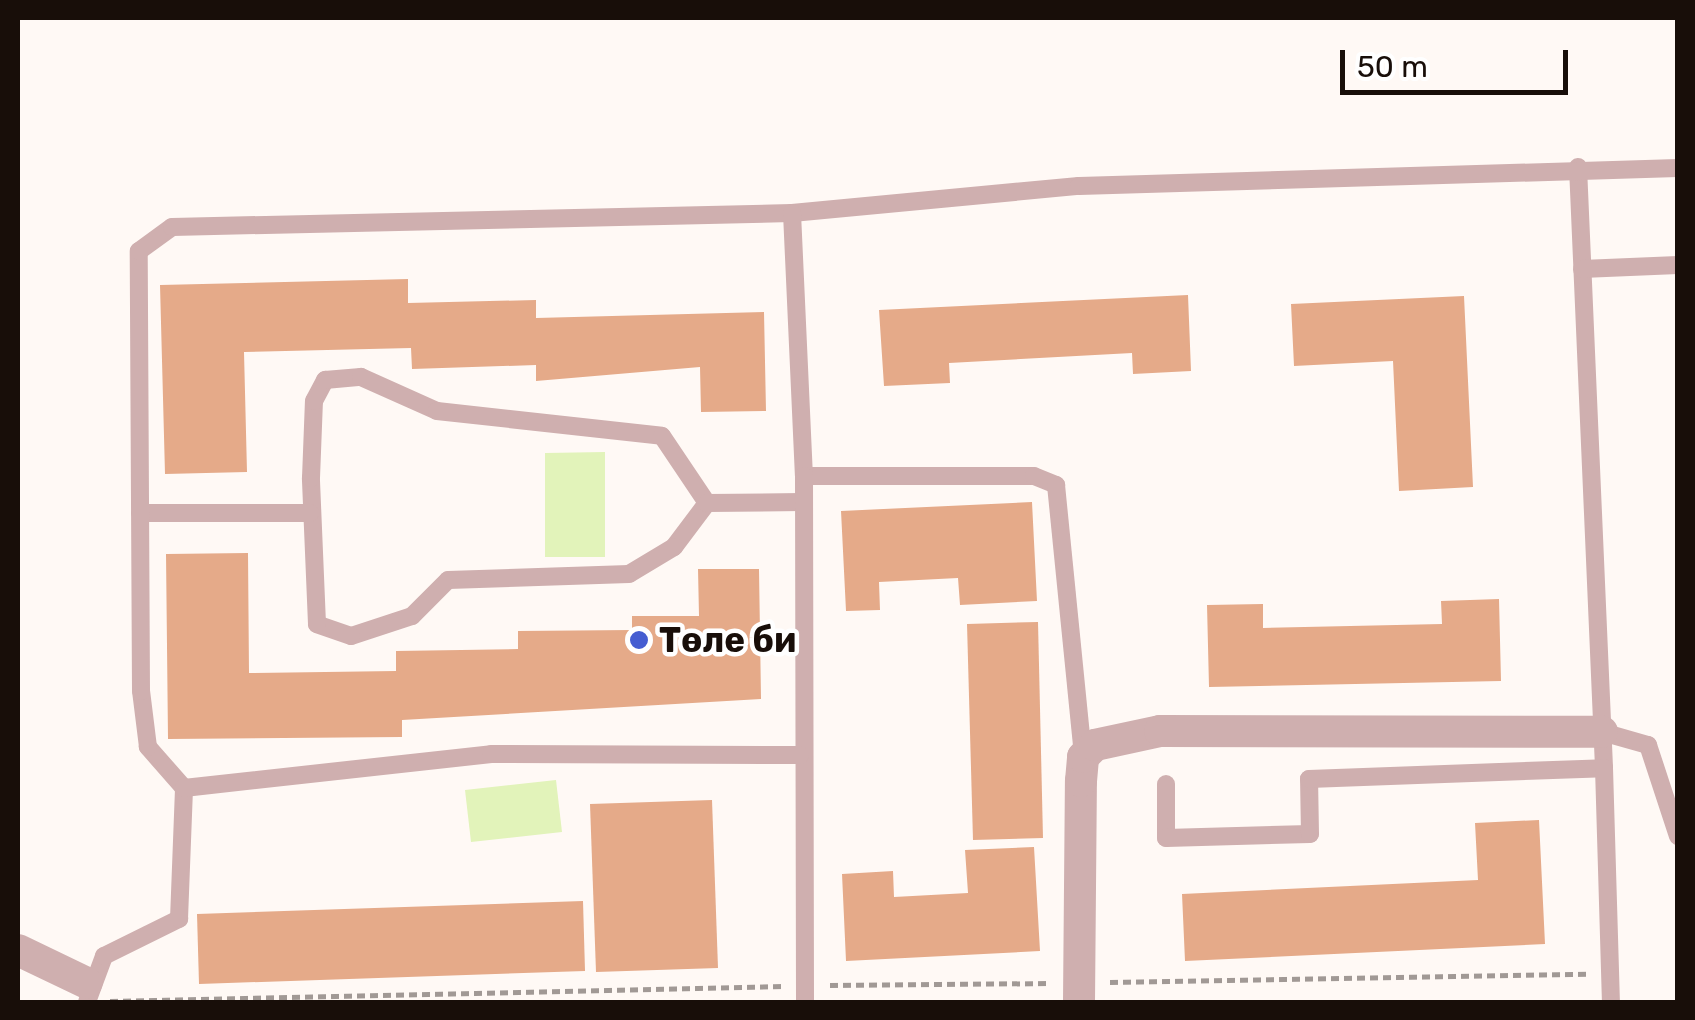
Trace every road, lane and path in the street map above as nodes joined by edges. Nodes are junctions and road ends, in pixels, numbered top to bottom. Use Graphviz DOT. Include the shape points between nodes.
graph roads {
  1 [pos="1578,168"];
  2 [pos="1678,168"];
  3 [pos="792,213"];
  4 [pos="1678,265"];
  5 [pos="1582,269"];
  6 [pos="804,476"];
  7 [pos="802,502"];
  8 [pos="707,503"];
  9 [pos="140,513"];
  10 [pos="310,513"];
  11 [pos="1602,732"];
  12 [pos="800,755"];
  13 [pos="1083,758"];
  14 [pos="1604,768"];
  15 [pos="1166,784"];
  16 [pos="184,788"];
  17 [pos="1678,836"];
  18 [pos="18,950"];
  19 [pos="1610,974"];
  20 [pos="1079,992"];
  21 [pos="804,994"];
  22 [pos="87,996"];
  23 [pos="1611,1002"];
  1 -- 2 [label="lane"];
  1 -- 3 [label="lane" via="1079,186"];
  1 -- 5 [label="lane"];
  3 -- 6 [label="lane"];
  3 -- 9 [label="lane" via="172,227 140,251"];
  4 -- 5 [label="lane"];
  5 -- 11 [label="lane"];
  6 -- 7 [label="lane"];
  6 -- 13 [label="lane" via="1034,476 1056,485"];
  7 -- 8 [label="lane"];
  7 -- 12 [label="lane"];
  8 -- 10 [label="lane" via="674,548 628,574 448,580 412,616 351,636 317,624"];
  8 -- 10 [label="lane" via="662,436 437,411 361,377 324,380 314,401"];
  9 -- 10 [label="lane"];
  9 -- 16 [label="lane" via="148,747"];
  11 -- 13 [label="street" via="1160,731 1112,737"];
  11 -- 14 [label="lane"];
  11 -- 17 [label="lane" via="1648,744"];
  12 -- 16 [label="lane" via="491,754"];
  12 -- 21 [label="lane"];
  13 -- 20 [label="street"];
  14 -- 15 [label="lane" via="1310,780 1310,834 1166,838"];
  14 -- 19 [label="lane"];
  16 -- 22 [label="lane" via="179,920 104,956"];
  18 -- 22 [label="street"];
  19 -- 20 [label="path"];
  19 -- 23 [label="lane"];
  20 -- 21 [label="path"];
  21 -- 22 [label="path"];
}
